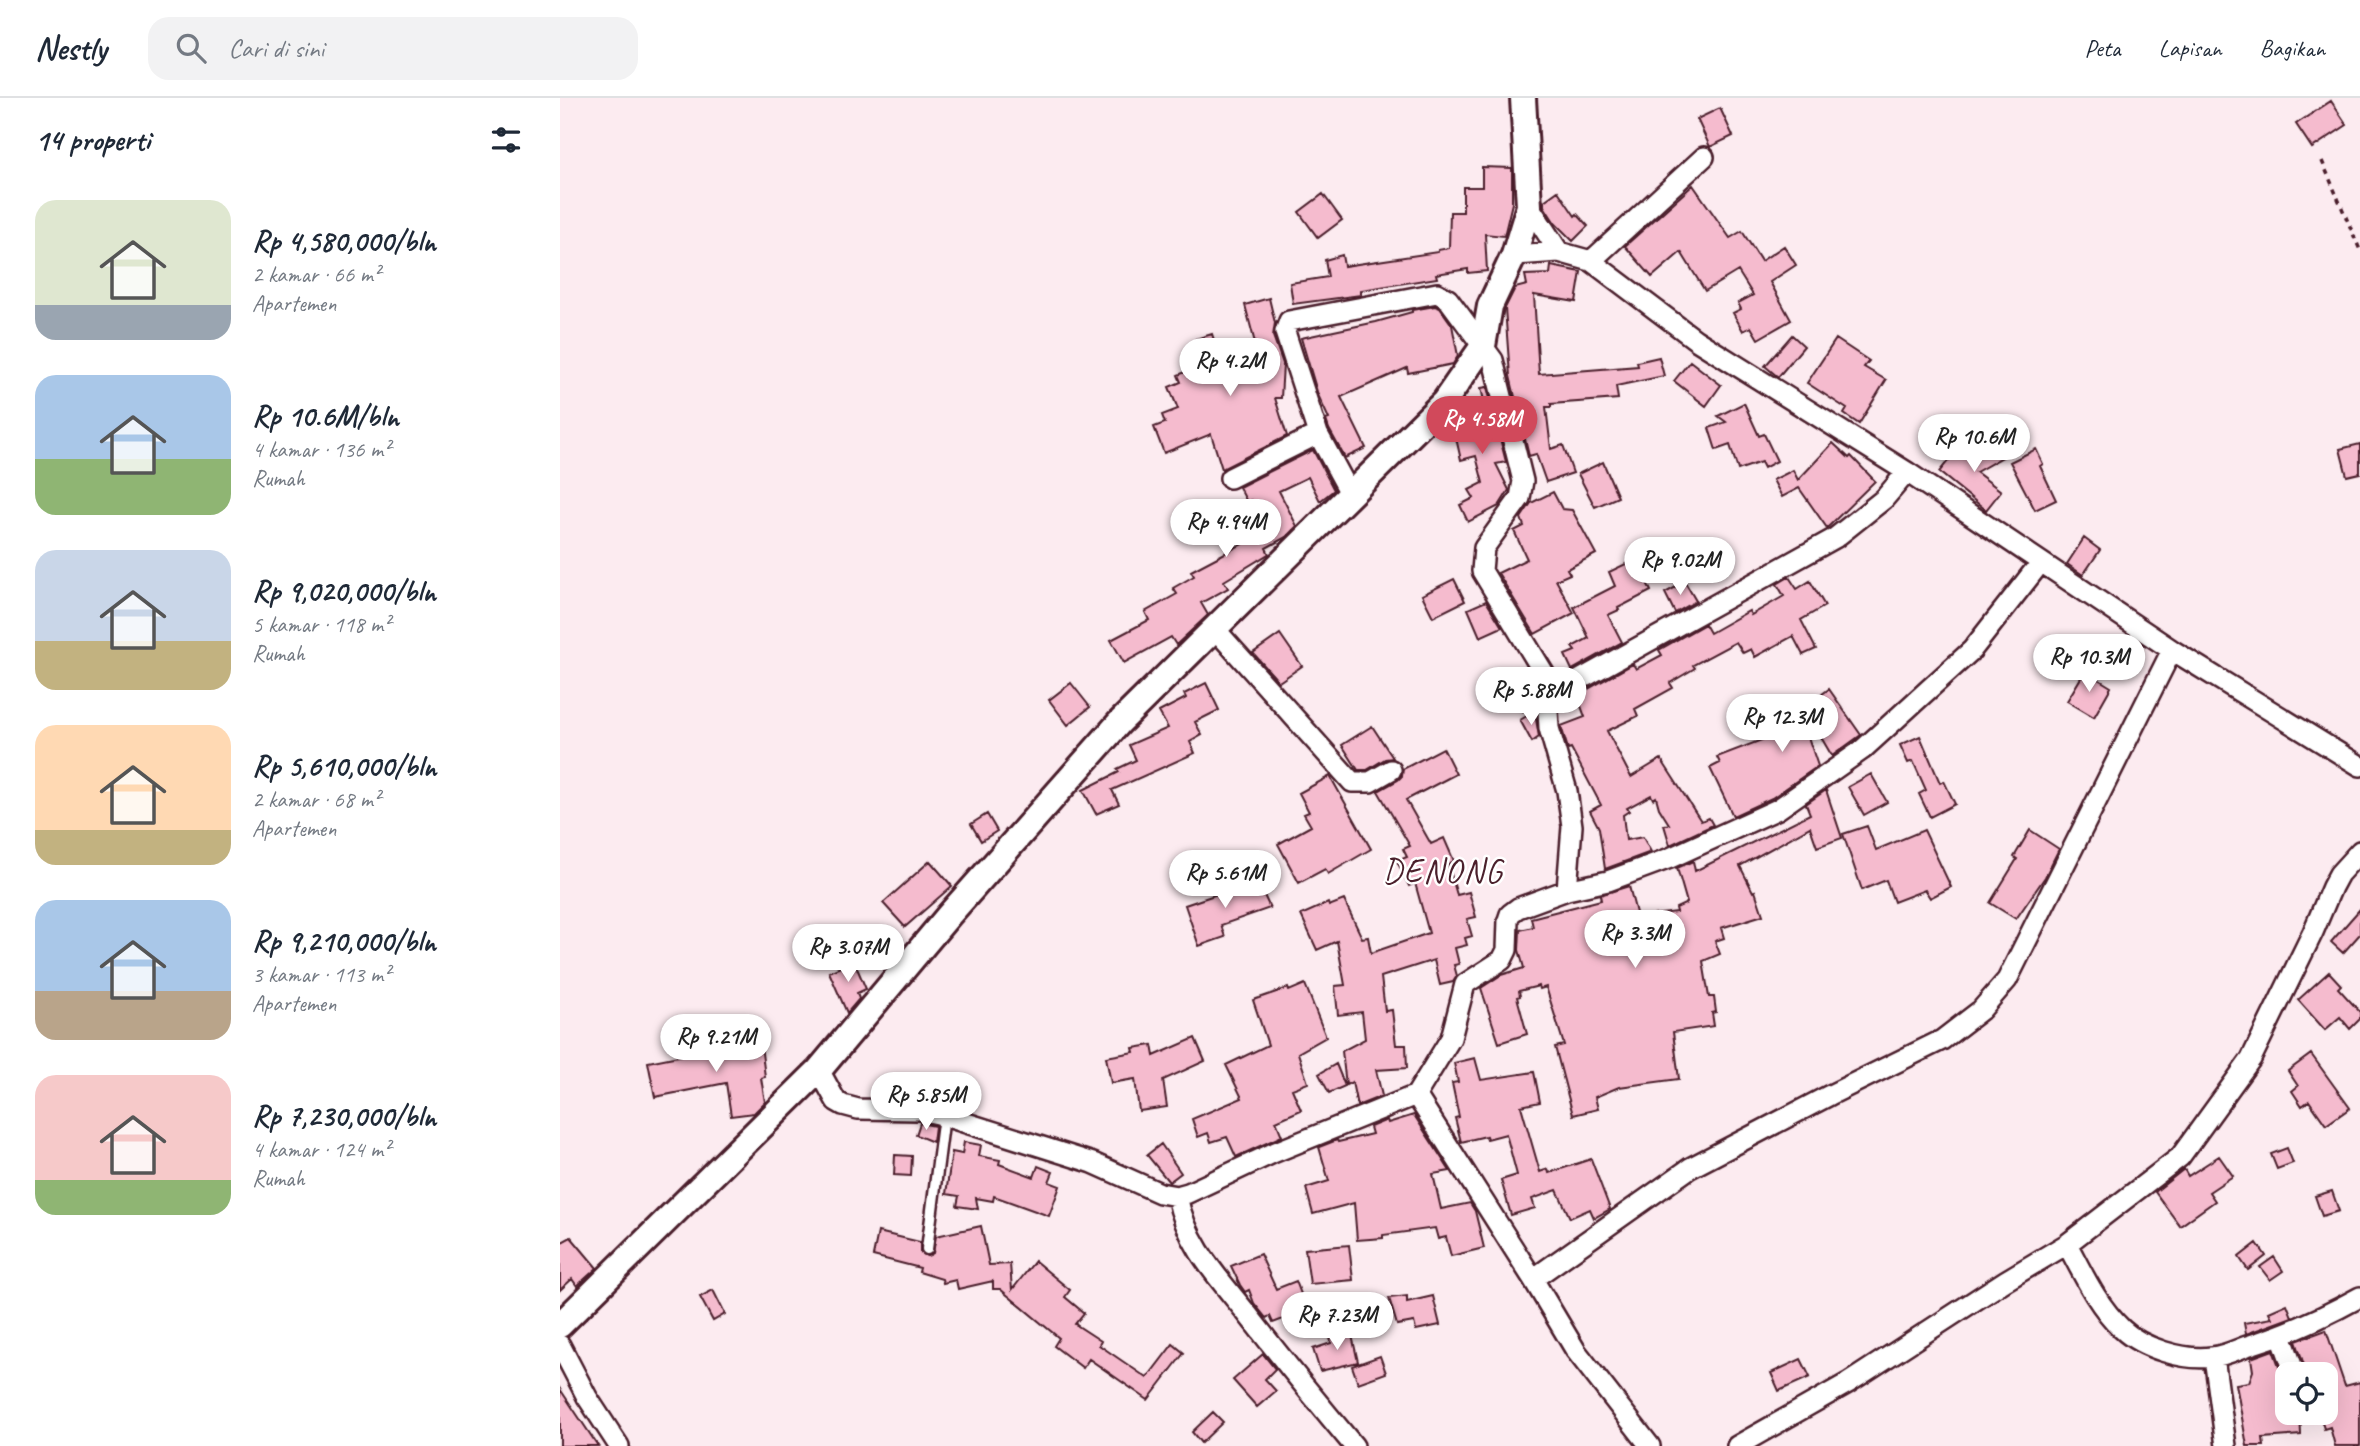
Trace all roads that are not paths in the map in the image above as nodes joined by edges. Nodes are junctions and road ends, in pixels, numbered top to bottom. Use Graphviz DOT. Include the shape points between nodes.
graph roads {
  1 [pos="1523,98"];
  2 [pos="1704,157"];
  3 [pos="1529,206"];
  4 [pos="1559,252"];
  5 [pos="1514,255"];
  6 [pos="1591,261"];
  7 [pos="1483,346"];
  8 [pos="1318,434"];
  9 [pos="1906,472"];
  10 [pos="1230,478"];
  11 [pos="1351,495"];
  12 [pos="2041,562"];
  13 [pos="1215,629"];
  14 [pos="2172,650"];
  15 [pos="1556,693"];
  16 [pos="2360,766"];
  17 [pos="1391,771"];
  18 [pos="2360,851"];
  19 [pos="1567,890"];
  20 [pos="819,1069"];
  21 [pos="1416,1095"];
  22 [pos="944,1116"];
  23 [pos="1177,1196"];
  24 [pos="2067,1244"];
  25 [pos="927,1249"];
  26 [pos="1533,1279"];
  27 [pos="2360,1297"];
  28 [pos="560,1328"];
  29 [pos="2281,1335"];
  30 [pos="2214,1357"];
  31 [pos="2291,1362"];
  32 [pos="620,1446"];
  33 [pos="1354,1446"];
  34 [pos="1650,1446"];
  35 [pos="1737,1446"];
  36 [pos="2226,1446"];
  1 -- 3 [label="street"];
  2 -- 6 [label="street"];
  3 -- 4 [label="street"];
  3 -- 5 [label="street"];
  4 -- 5 [label="street"];
  4 -- 6 [label="street"];
  5 -- 7 [label="street" via="1490,306"];
  6 -- 9 [label="street" via="1696,340"];
  7 -- 8 [label="street" via="1448,299 1437,293 1289,321 1285,332"];
  7 -- 11 [label="street" via="1433,414"];
  7 -- 15 [label="street" via="1493,360 1523,488 1484,548 1482,571"];
  8 -- 10 [label="street"];
  8 -- 11 [label="street"];
  9 -- 12 [label="street"];
  9 -- 15 [label="street" via="1872,510 1835,538"];
  11 -- 13 [label="street"];
  12 -- 14 [label="street"];
  12 -- 19 [label="street" via="1972,650 1862,750 1806,791 1778,809 1670,858 1608,881"];
  13 -- 17 [label="street" via="1352,782 1370,782"];
  13 -- 20 [label="street" via="1119,723"];
  14 -- 16 [label="street"];
  14 -- 26 [label="street" via="2007,980 1987,1004 1942,1040 1690,1168"];
  15 -- 19 [label="street" via="1548,711 1549,729 1572,826"];
  18 -- 24 [label="street" via="2332,887 2251,1059 2180,1157"];
  19 -- 21 [label="street" via="1510,914 1506,954 1465,984 1451,1038"];
  20 -- 22 [label="street" via="836,1101 843,1105"];
  20 -- 28 [label="street"];
  21 -- 23 [label="street"];
  21 -- 26 [label="street"];
  22 -- 23 [label="street" via="1093,1163"];
  22 -- 25 [label="lane"];
  23 -- 33 [label="street" via="1194,1245"];
  24 -- 30 [label="street" via="2090,1289 2124,1331 2166,1351"];
  24 -- 35 [label="street" via="1848,1383"];
  26 -- 34 [label="street" via="1576,1351"];
  27 -- 29 [label="street"];
  28 -- 32 [label="street" via="587,1397"];
  29 -- 30 [label="street"];
  29 -- 31 [label="street"];
  30 -- 36 [label="street"];
}
